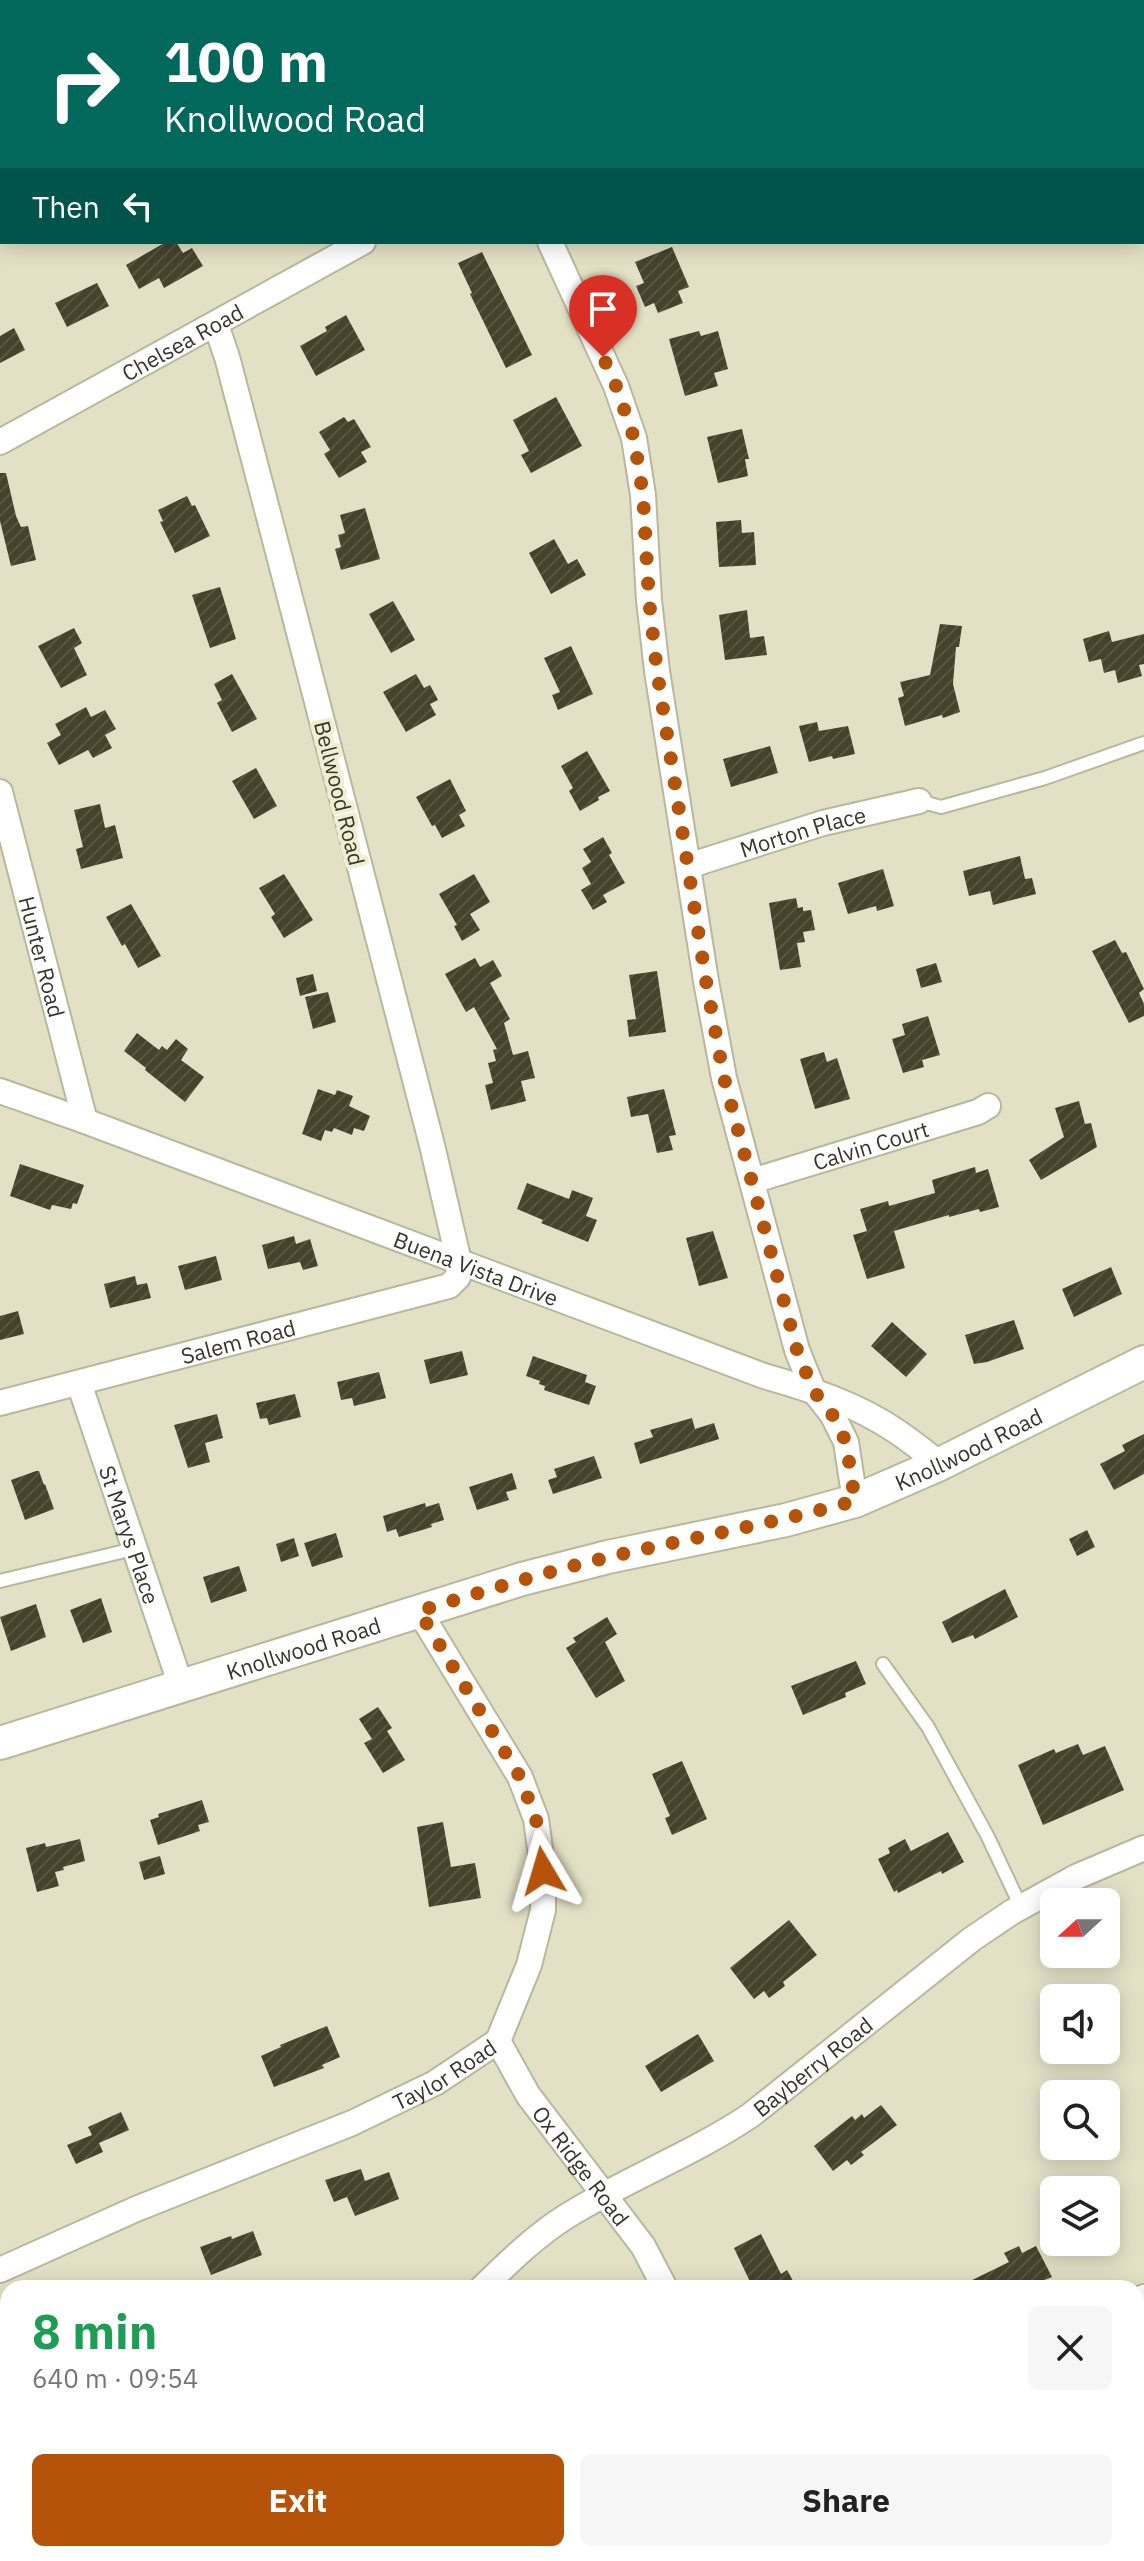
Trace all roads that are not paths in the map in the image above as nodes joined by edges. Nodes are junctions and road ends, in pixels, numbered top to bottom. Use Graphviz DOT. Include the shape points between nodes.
graph roads {
  1 [pos="359,244"];
  2 [pos="551,244"];
  3 [pos="216,325"];
  4 [pos="0,442"];
  5 [pos="1144,743"];
  6 [pos="0,792"];
  7 [pos="919,801"];
  8 [pos="688,866"];
  9 [pos="0,1091"];
  10 [pos="988,1106"];
  11 [pos="85,1121"];
  12 [pos="752,1181"];
  13 [pos="459,1262"];
  14 [pos="1144,1362"];
  15 [pos="79,1383"];
  16 [pos="813,1390"];
  17 [pos="0,1403"];
  18 [pos="940,1464"];
  19 [pos="855,1501"];
  20 [pos="135,1545"];
  21 [pos="0,1581"];
  22 [pos="419,1611"];
  23 [pos="883,1664"];
  24 [pos="181,1686"];
  25 [pos="0,1743"];
  26 [pos="1144,1848"];
  27 [pos="1021,1907"];
  28 [pos="498,2041"];
  29 [pos="604,2195"];
  30 [pos="0,2270"];
  31 [pos="490,2280"];
  32 [pos="661,2280"];
  1 -- 3 [label="street, Chelsea Road"];
  2 -- 8 [label="street" via="634,438 657,671"];
  3 -- 4 [label="street, Chelsea Road"];
  3 -- 13 [label="street, Bellwood Road"];
  5 -- 7 [label="lane" via="941,807"];
  6 -- 11 [label="street, Hunter Road"];
  7 -- 8 [label="street, Morton Place" via="823,823"];
  8 -- 12 [label="street" via="724,1078"];
  9 -- 11 [label="street, Buena Vista Drive"];
  10 -- 12 [label="street, Calvin Court"];
  11 -- 13 [label="street, Buena Vista Drive"];
  12 -- 16 [label="street" via="797,1350"];
  13 -- 15 [label="street, Salem Road" via="458,1277 449,1286"];
  13 -- 16 [label="street, Buena Vista Drive"];
  14 -- 18 [label="main road, Knollwood Road"];
  15 -- 17 [label="street, Salem Road"];
  15 -- 20 [label="street, St Marys Place"];
  16 -- 18 [label="street, Buena Vista Drive" via="894,1429"];
  16 -- 19 [label="street" via="846,1442"];
  18 -- 19 [label="main road, Knollwood Road"];
  19 -- 22 [label="main road, Knollwood Road" via="608,1557"];
  20 -- 21 [label="lane"];
  20 -- 24 [label="street, St Marys Place"];
  22 -- 24 [label="main road, Knollwood Road"];
  22 -- 28 [label="street, Taylor Road" via="520,1777 536,1819 543,1910 529,1965"];
  23 -- 27 [label="lane" via="928,1727"];
  24 -- 25 [label="main road, Knollwood Road"];
  26 -- 27 [label="street, Bayberry Road"];
  27 -- 29 [label="street, Bayberry Road" via="972,1939 751,2115"];
  28 -- 29 [label="street, Ox Ridge Road" via="528,2095"];
  28 -- 30 [label="street, Taylor Road" via="435,2083 352,2123"];
  29 -- 31 [label="street, Bayberry Road" via="522,2249"];
  29 -- 32 [label="street, Ox Ridge Road" via="643,2246"];
}
